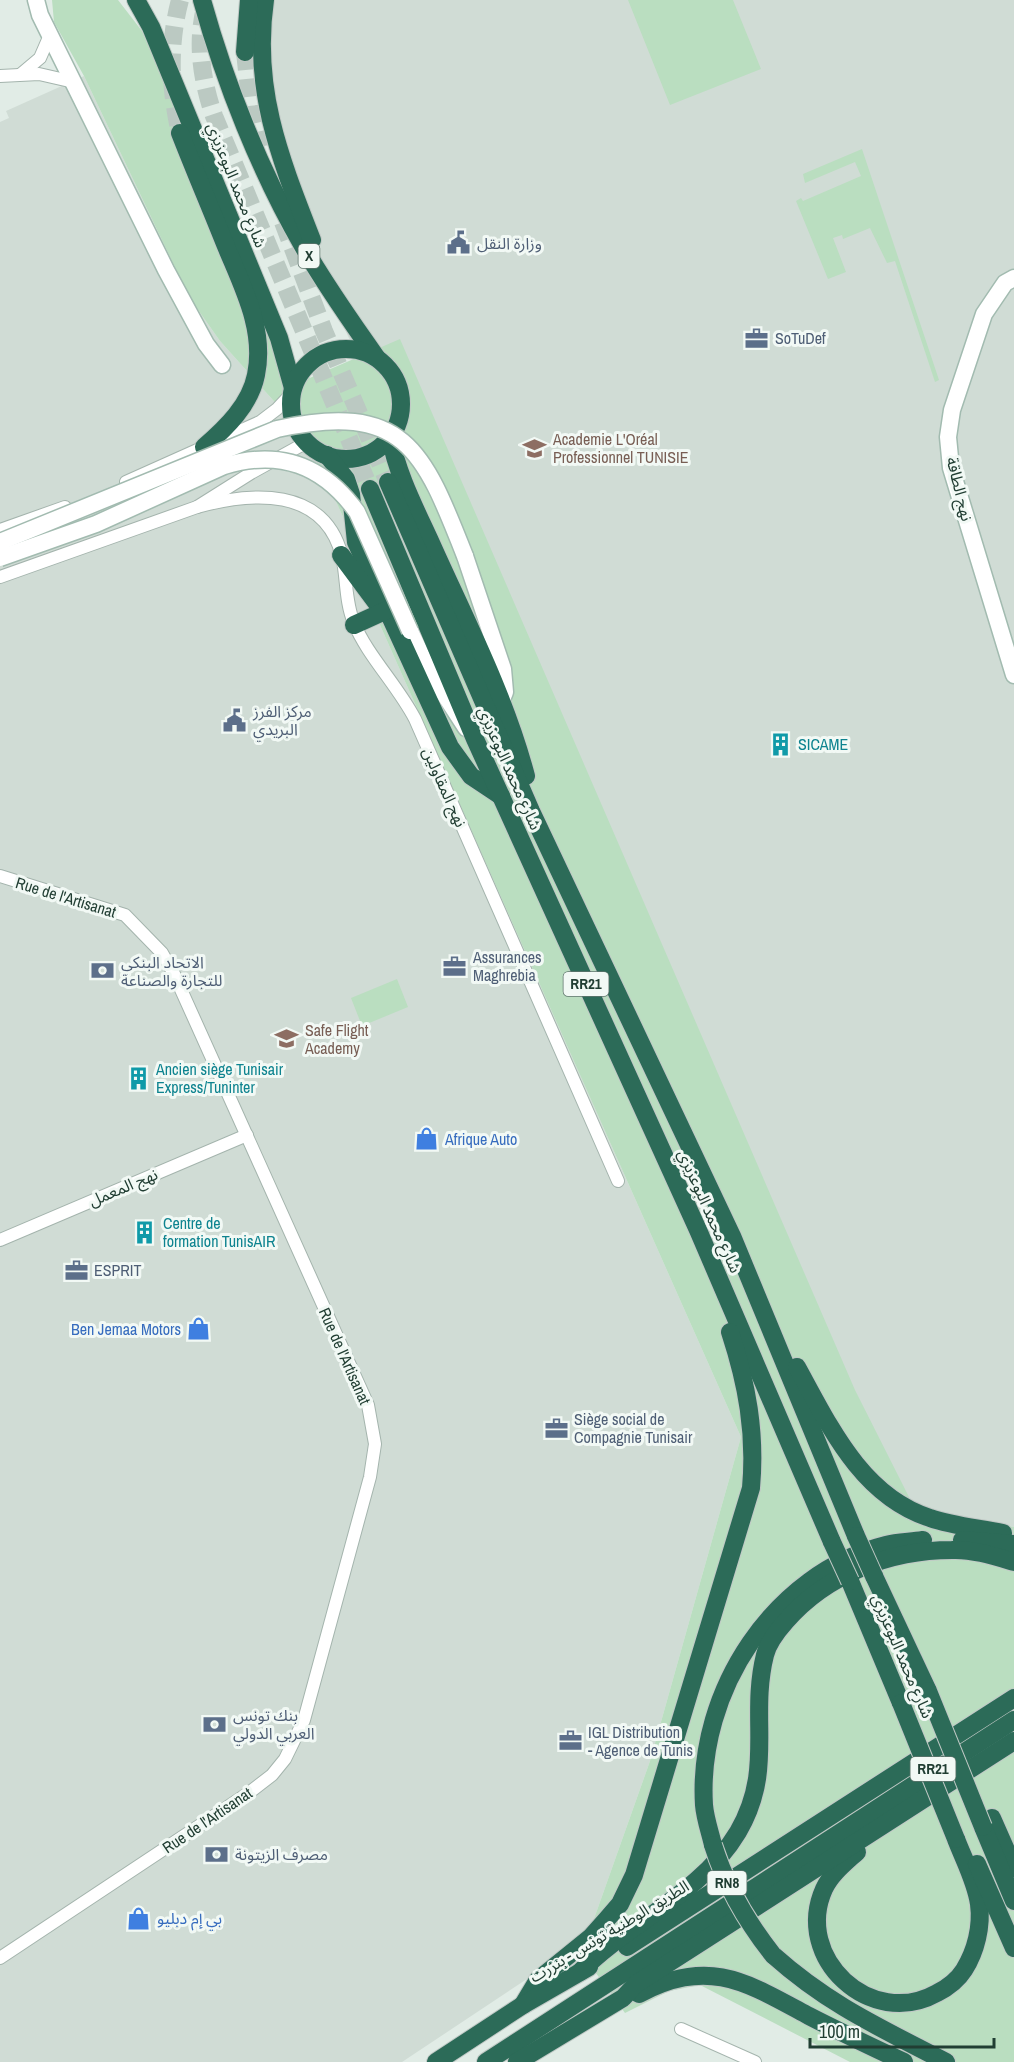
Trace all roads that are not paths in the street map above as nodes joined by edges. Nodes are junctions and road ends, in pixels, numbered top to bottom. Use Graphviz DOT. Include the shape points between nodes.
graph roads {
  1 [pos="36,0"];
  2 [pos="48,0"];
  3 [pos="136,0"];
  4 [pos="202,0"];
  5 [pos="249,0"];
  6 [pos="265,0"];
  7 [pos="50,34"];
  8 [pos="245,52"];
  9 [pos="20,74"];
  10 [pos="0,76"];
  11 [pos="74,82"];
  12 [pos="180,133"];
  13 [pos="1014,278"];
  14 [pos="338,303"];
  15 [pos="376,357"];
  16 [pos="222,365"];
  17 [pos="292,390"];
  18 [pos="390,436"];
  19 [pos="307,442"];
  20 [pos="204,447"];
  21 [pos="327,455"];
  22 [pos="388,482"];
  23 [pos="370,489"];
  24 [pos="197,507"];
  25 [pos="0,530"];
  26 [pos="0,542"];
  27 [pos="342,555"];
  28 [pos="0,558"];
  29 [pos="0,577"];
  30 [pos="386,609"];
  31 [pos="354,625"];
  32 [pos="1014,675"];
  33 [pos="501,702"];
  34 [pos="475,739"];
  35 [pos="501,796"];
  36 [pos="531,811"];
  37 [pos="0,876"];
  38 [pos="247,1135"];
  39 [pos="618,1181"];
  40 [pos="698,1230"];
  41 [pos="732,1236"];
  42 [pos="0,1240"];
  43 [pos="1014,1536"];
  44 [pos="1014,1544"];
  45 [pos="1014,1562"];
  46 [pos="1014,1698"];
  47 [pos="1014,1720"];
  48 [pos="1014,1741"];
  49 [pos="913,1806"];
  50 [pos="987,1823"];
  51 [pos="960,1837"];
  52 [pos="1014,1868"];
  53 [pos="1014,1901"];
  54 [pos="1014,1948"];
  55 [pos="0,1958"];
  56 [pos="580,1972"];
  57 [pos="622,1998"];
  58 [pos="523,2005"];
  59 [pos="681,2029"];
  60 [pos="436,2062"];
  61 [pos="486,2062"];
  62 [pos="518,2062"];
  63 [pos="755,2062"];
  64 [pos="904,2062"];
  65 [pos="946,2062"];
  1 -- 7 [label="street"];
  2 -- 7 [label="street"];
  3 -- 17 [label="highway, شارع محمد البوعزيزي" via="151,27 279,339"];
  4 -- 14 [label="highway, شارع محمد البوعزيزي / X" via="218,52 273,186"];
  5 -- 8 [label="highway"];
  6 -- 14 [label="highway" via="260,51 266,105 298,205"];
  7 -- 9 [label="street" via="40,58"];
  7 -- 11 [label="street"];
  9 -- 10 [label="street"];
  9 -- 11 [label="street" via="57,76"];
  11 -- 16 [label="street" via="166,270 206,344"];
  12 -- 20 [label="highway" via="251,308 259,343 250,393 227,426"];
  13 -- 32 [label="street, نهج الطاقة" via="1005,284 984,314 952,410 948,437 951,468"];
  14 -- 15 [label="highway, شارع محمد البوعزيزي / X"];
  15 -- 17 [label="highway" via="352,349 327,351 306,366"];
  15 -- 18 [label="highway" via="388,367 400,394 401,409"];
  17 -- 19 [label="highway" via="295,425"];
  17 -- 20 [label="street" via="278,409 260,422"];
  18 -- 21 [label="highway" via="362,456"];
  18 -- 33 [label="highway, شارع محمد البوعزيزي" via="401,476"];
  19 -- 21 [label="highway"];
  19 -- 24 [label="street"];
  20 -- 25 [label="street" via="95,496"];
  21 -- 30 [label="highway" via="346,479 356,542"];
  22 -- 36 [label="highway, شارع محمد البوعزيزي / RR21"];
  23 -- 34 [label="highway, شارع محمد البوعزيزي / RR21"];
  24 -- 27 [label="street, نهج المقاولين" via="243,496 266,495 293,501 326,525"];
  24 -- 29 [label="street"];
  26 -- 33 [label="street, bridge" via="277,429 345,420 379,426 404,442 423,463 438,489 503,669 506,680"];
  27 -- 30 [label="highway" via="367,593"];
  27 -- 31 [label="street, نهج المقاولين"];
  28 -- 34 [label="street, bridge" via="96,524 224,466 246,460 288,461 332,482 357,512 410,631 444,696"];
  30 -- 31 [label="highway"];
  30 -- 35 [label="highway" via="450,747 471,776"];
  31 -- 39 [label="street, نهج المقاولين" via="415,719"];
  33 -- 36 [label="highway, شارع محمد البوعزيزي" via="519,750"];
  34 -- 35 [label="highway, شارع محمد البوعزيزي / RR21"];
  35 -- 40 [label="highway, شارع محمد البوعزيزي / RR21"];
  36 -- 41 [label="highway, شارع محمد البوعزيزي / RR21"];
  37 -- 38 [label="street, Rue de l'Artisanat" via="125,915 142,931 174,974"];
  38 -- 42 [label="street, نهج المعمل"];
  38 -- 55 [label="street, Rue de l'Artisanat" via="368,1405 375,1444 370,1477 304,1720 285,1759 272,1775"];
  40 -- 51 [label="highway, شارع محمد البوعزيزي / RR21, bridge"];
  40 -- 58 [label="highway" via="752,1416 751,1488 634,1875 620,1904 591,1937 538,1980"];
  41 -- 43 [label="highway" via="840,1446 864,1474 908,1509"];
  41 -- 50 [label="highway, شارع محمد البوعزيزي / RR21, bridge" via="856,1536"];
  44 -- 65 [label="highway, bridge" via="939,1538 886,1545 832,1567 785,1602 758,1630 719,1705 709,1742 704,1807 713,1845 732,1895 773,1955 843,2009"];
  45 -- 56 [label="highway" via="971,1552 937,1551 878,1561 839,1578 799,1606 766,1652 759,1690 760,1771 754,1796 728,1848 671,1901"];
  46 -- 56 [label="highway, الطريق الوطنية تونس - بنزرت / RN8" via="630,1945"];
  47 -- 61 [label="highway, RN8"];
  48 -- 49 [label="highway, RN8"];
  49 -- 51 [label="highway" via="837,1870 824,1890 817,1920 822,1948 842,1981 855,1992 891,2004 922,2002 958,1980 975,1949 979,1914"];
  49 -- 57 [label="highway, RN8" via="636,1984"];
  50 -- 52 [label="highway"];
  50 -- 53 [label="highway, شارع محمد البوعزيزي / RR21"];
  51 -- 54 [label="highway, شارع محمد البوعزيزي / RR21"];
  56 -- 58 [label="highway, الطريق الوطنية تونس - بنزرت / RN8"];
  57 -- 62 [label="highway, RN8"];
  57 -- 64 [label="highway" via="683,1976 718,1977 758,1987"];
  58 -- 60 [label="highway, الطريق الوطنية تونس - بنزرت / RN8"];
  59 -- 63 [label="street"];
}
